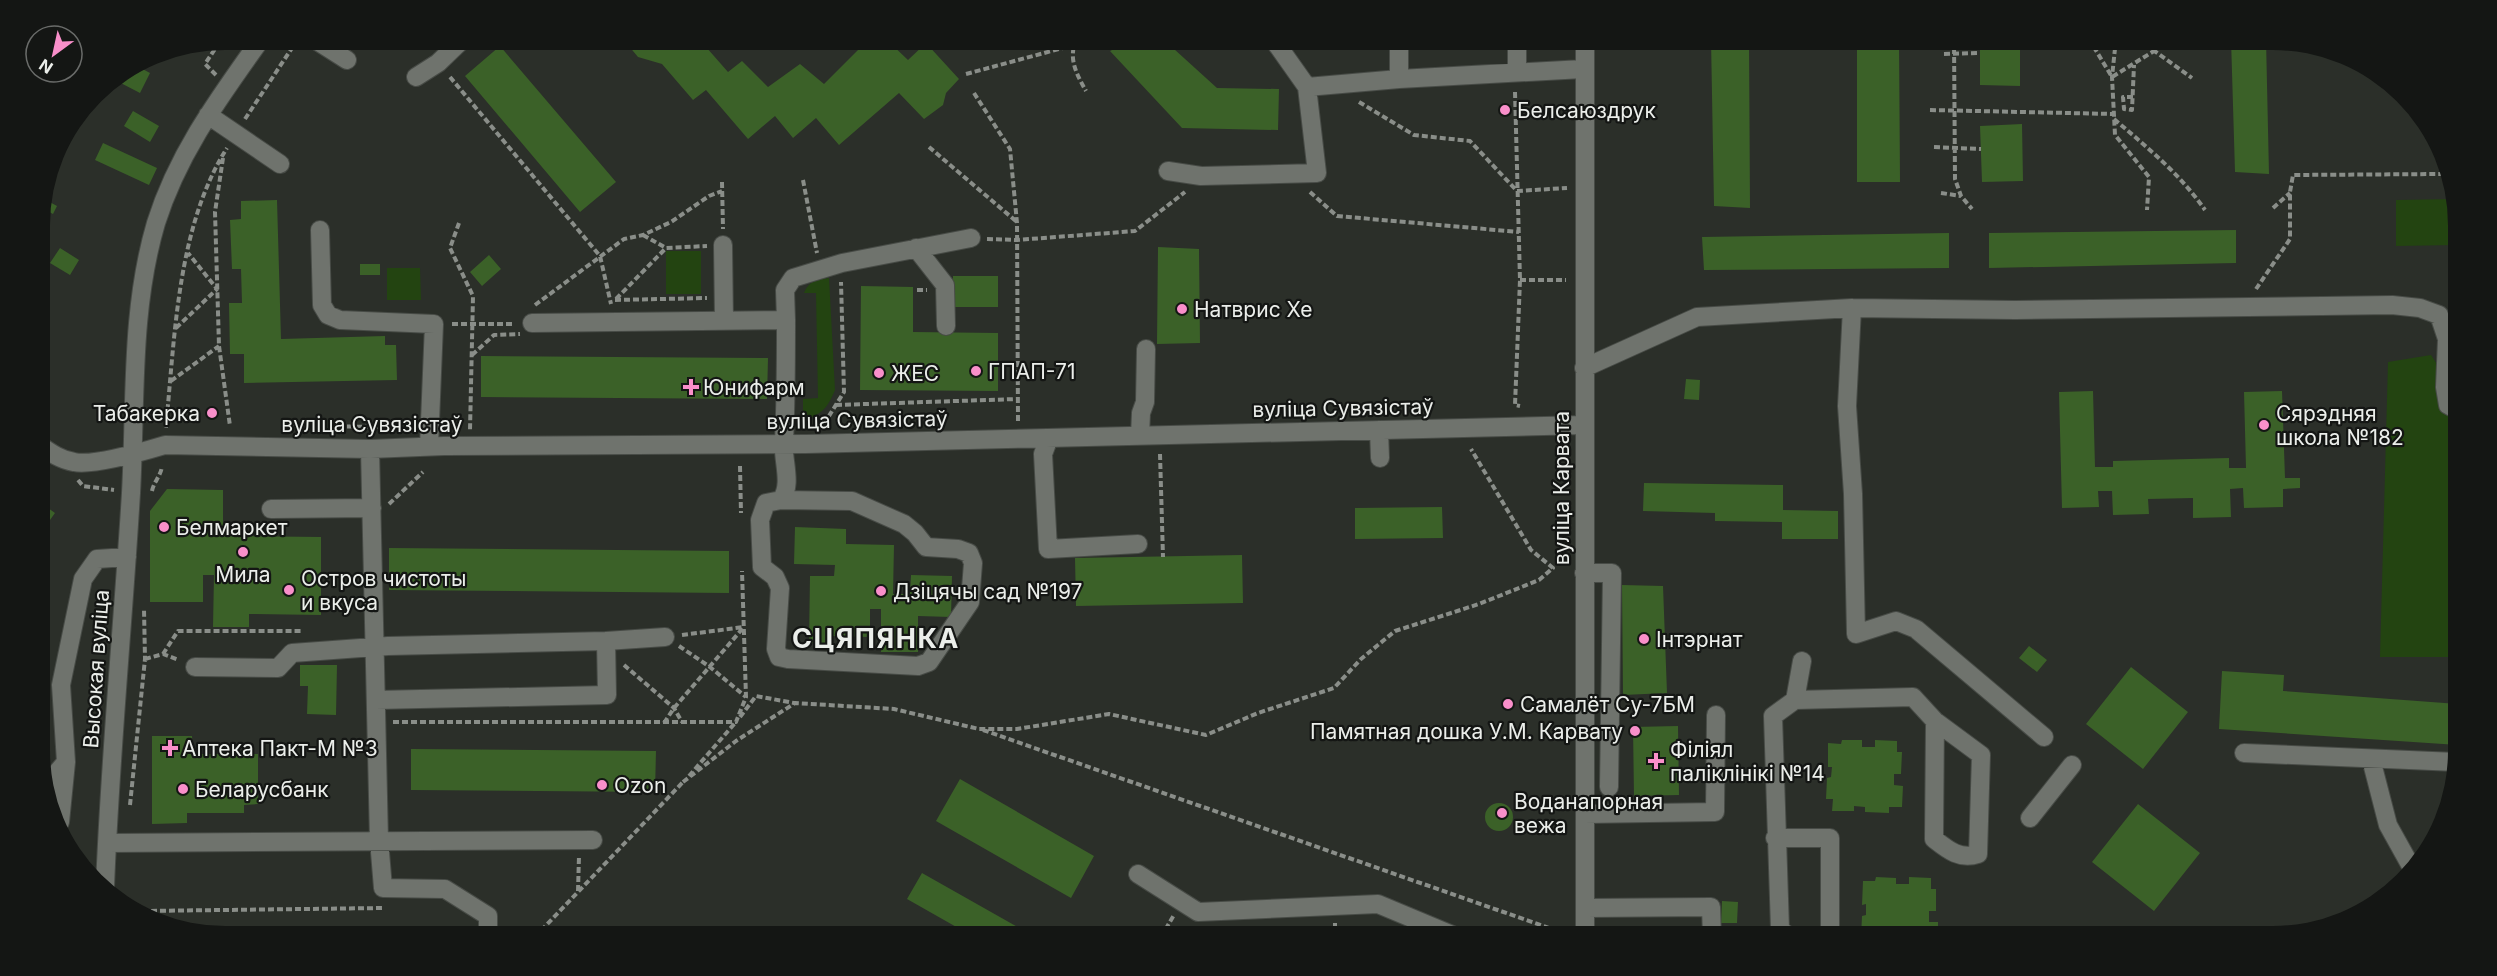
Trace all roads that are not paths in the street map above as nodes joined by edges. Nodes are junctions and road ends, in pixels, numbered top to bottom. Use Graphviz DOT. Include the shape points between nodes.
graph roads {
  1 [pos="253,50"];
  2 [pos="331,50"];
  3 [pos="452,50"];
  4 [pos="1281,50"];
  5 [pos="1399,50"];
  6 [pos="1517,50"];
  7 [pos="1584,50"];
  8 [pos="347,60"];
  9 [pos="1583,69"];
  10 [pos="1517,72"];
  11 [pos="416,76"];
  12 [pos="1400,79"];
  13 [pos="1307,87"];
  14 [pos="208,115"];
  15 [pos="280,164"];
  16 [pos="1168,171"];
  17 [pos="320,230"];
  18 [pos="971,238"];
  19 [pos="723,245"];
  20 [pos="916,248"];
  21 [pos="1852,308"];
  22 [pos="786,320"];
  23 [pos="527,321"];
  24 [pos="724,321"];
  25 [pos="946,326"];
  26 [pos="1146,350"];
  27 [pos="1584,368"];
  28 [pos="2448,405"];
  29 [pos="1584,425"];
  30 [pos="1378,430"];
  31 [pos="1140,436"];
  32 [pos="1049,438"];
  33 [pos="783,444"];
  34 [pos="429,446"];
  35 [pos="370,449"];
  36 [pos="50,452"];
  37 [pos="133,455"];
  38 [pos="1380,458"];
  39 [pos="781,500"];
  40 [pos="271,508"];
  41 [pos="377,509"];
  42 [pos="1138,544"];
  43 [pos="127,557"];
  44 [pos="1584,573"];
  45 [pos="665,637"];
  46 [pos="605,646"];
  47 [pos="375,648"];
  48 [pos="1802,661"];
  49 [pos="195,667"];
  50 [pos="376,700"];
  51 [pos="1795,700"];
  52 [pos="1716,715"];
  53 [pos="1935,721"];
  54 [pos="2044,737"];
  55 [pos="2244,753"];
  56 [pos="2371,759"];
  57 [pos="66,762"];
  58 [pos="2447,762"];
  59 [pos="2072,765"];
  60 [pos="52,778"];
  61 [pos="1609,787"];
  62 [pos="61,812"];
  63 [pos="1585,814"];
  64 [pos="2030,818"];
  65 [pos="1776,838"];
  66 [pos="379,840"];
  67 [pos="586,840"];
  68 [pos="107,843"];
  69 [pos="2408,861"];
  70 [pos="1138,874"];
  71 [pos="105,879"];
  72 [pos="1585,908"];
  73 [pos="488,926"];
  74 [pos="1431,926"];
  75 [pos="1585,926"];
  76 [pos="1712,926"];
  77 [pos="1780,926"];
  78 [pos="1830,926"];
  1 -- 14 [label="street"];
  2 -- 8 [label="street"];
  3 -- 11 [label="street"];
  4 -- 13 [label="street"];
  5 -- 12 [label="street"];
  6 -- 10 [label="street"];
  7 -- 9 [label="street, вуліца Карвата"];
  9 -- 10 [label="street"];
  9 -- 27 [label="street, вуліца Карвата"];
  10 -- 12 [label="street"];
  12 -- 13 [label="street"];
  13 -- 16 [label="street" via="1317,173 1201,176"];
  14 -- 15 [label="street"];
  14 -- 37 [label="street" via="166,195 148,254 136,336"];
  17 -- 34 [label="street" via="322,305 328,315 340,320 434,324"];
  18 -- 20 [label="street"];
  19 -- 24 [label="street"];
  20 -- 22 [label="street" via="820,268 793,278 785,290"];
  20 -- 25 [label="street" via="945,285"];
  21 -- 27 [label="street" via="1697,317"];
  21 -- 28 [label="street" via="2420,308 2439,315 2447,339"];
  21 -- 54 [label="street" via="1847,406 1856,634 1896,621 1916,629"];
  22 -- 24 [label="street"];
  22 -- 33 [label="street"];
  23 -- 24 [label="street" via="612,313"];
  26 -- 31 [label="street" via="1146,402 1141,413"];
  27 -- 29 [label="street, вуліца Карвата"];
  29 -- 30 [label="street, вуліца Сувязістаў"];
  29 -- 44 [label="street, вуліца Карвата"];
  30 -- 31 [label="street, вуліца Сувязістаў"];
  30 -- 38 [label="street"];
  31 -- 32 [label="street, вуліца Сувязістаў"];
  32 -- 33 [label="street, вуліца Сувязістаў"];
  32 -- 42 [label="street" via="1043,454 1048,549"];
  33 -- 34 [label="street, вуліца Сувязістаў"];
  33 -- 39 [label="street" via="786,494"];
  34 -- 35 [label="street, вуліца Сувязістаў"];
  35 -- 37 [label="street, вуліца Сувязістаў" via="165,445"];
  35 -- 41 [label="street"];
  36 -- 37 [label="street, вуліца Сувязістаў" via="76,463"];
  37 -- 43 [label="street, Высокая вуліца"];
  39 -- 39 [label="street" via="852,501 904,524 926,547 969,553 973,563 970,602 929,662 918,666 779,657 776,649 780,588 775,577 762,567 760,520 766,503"];
  40 -- 41 [label="street"];
  41 -- 47 [label="street"];
  43 -- 57 [label="street" via="97,559 83,579 62,685"];
  43 -- 68 [label="street, Высокая вуліца"];
  44 -- 61 [label="street" via="1612,573"];
  44 -- 63 [label="street, вуліца Карвата"];
  45 -- 46 [label="street"];
  46 -- 47 [label="street"];
  46 -- 50 [label="street" via="608,695"];
  47 -- 49 [label="street" via="292,653 278,668"];
  47 -- 50 [label="street"];
  48 -- 51 [label="street"];
  50 -- 66 [label="street"];
  51 -- 53 [label="street" via="1913,698"];
  51 -- 65 [label="street" via="1773,716"];
  52 -- 63 [label="street" via="1715,812"];
  53 -- 53 [label="street" via="1934,838 1949,851 1966,858 1978,854 1981,755"];
  55 -- 56 [label="street"];
  56 -- 58 [label="street"];
  56 -- 69 [label="street" via="2388,825"];
  57 -- 60 [label="street"];
  57 -- 62 [label="street"];
  59 -- 64 [label="street"];
  63 -- 72 [label="street, вуліца Карвата"];
  65 -- 77 [label="street"];
  65 -- 78 [label="street" via="1830,838"];
  66 -- 67 [label="street"];
  66 -- 68 [label="street"];
  66 -- 73 [label="street" via="383,888 444,889 488,915"];
  68 -- 71 [label="street, Высокая вуліца"];
  70 -- 74 [label="street" via="1198,912 1378,904"];
  72 -- 75 [label="street, вуліца Карвата"];
  72 -- 76 [label="street" via="1711,907"];
}
